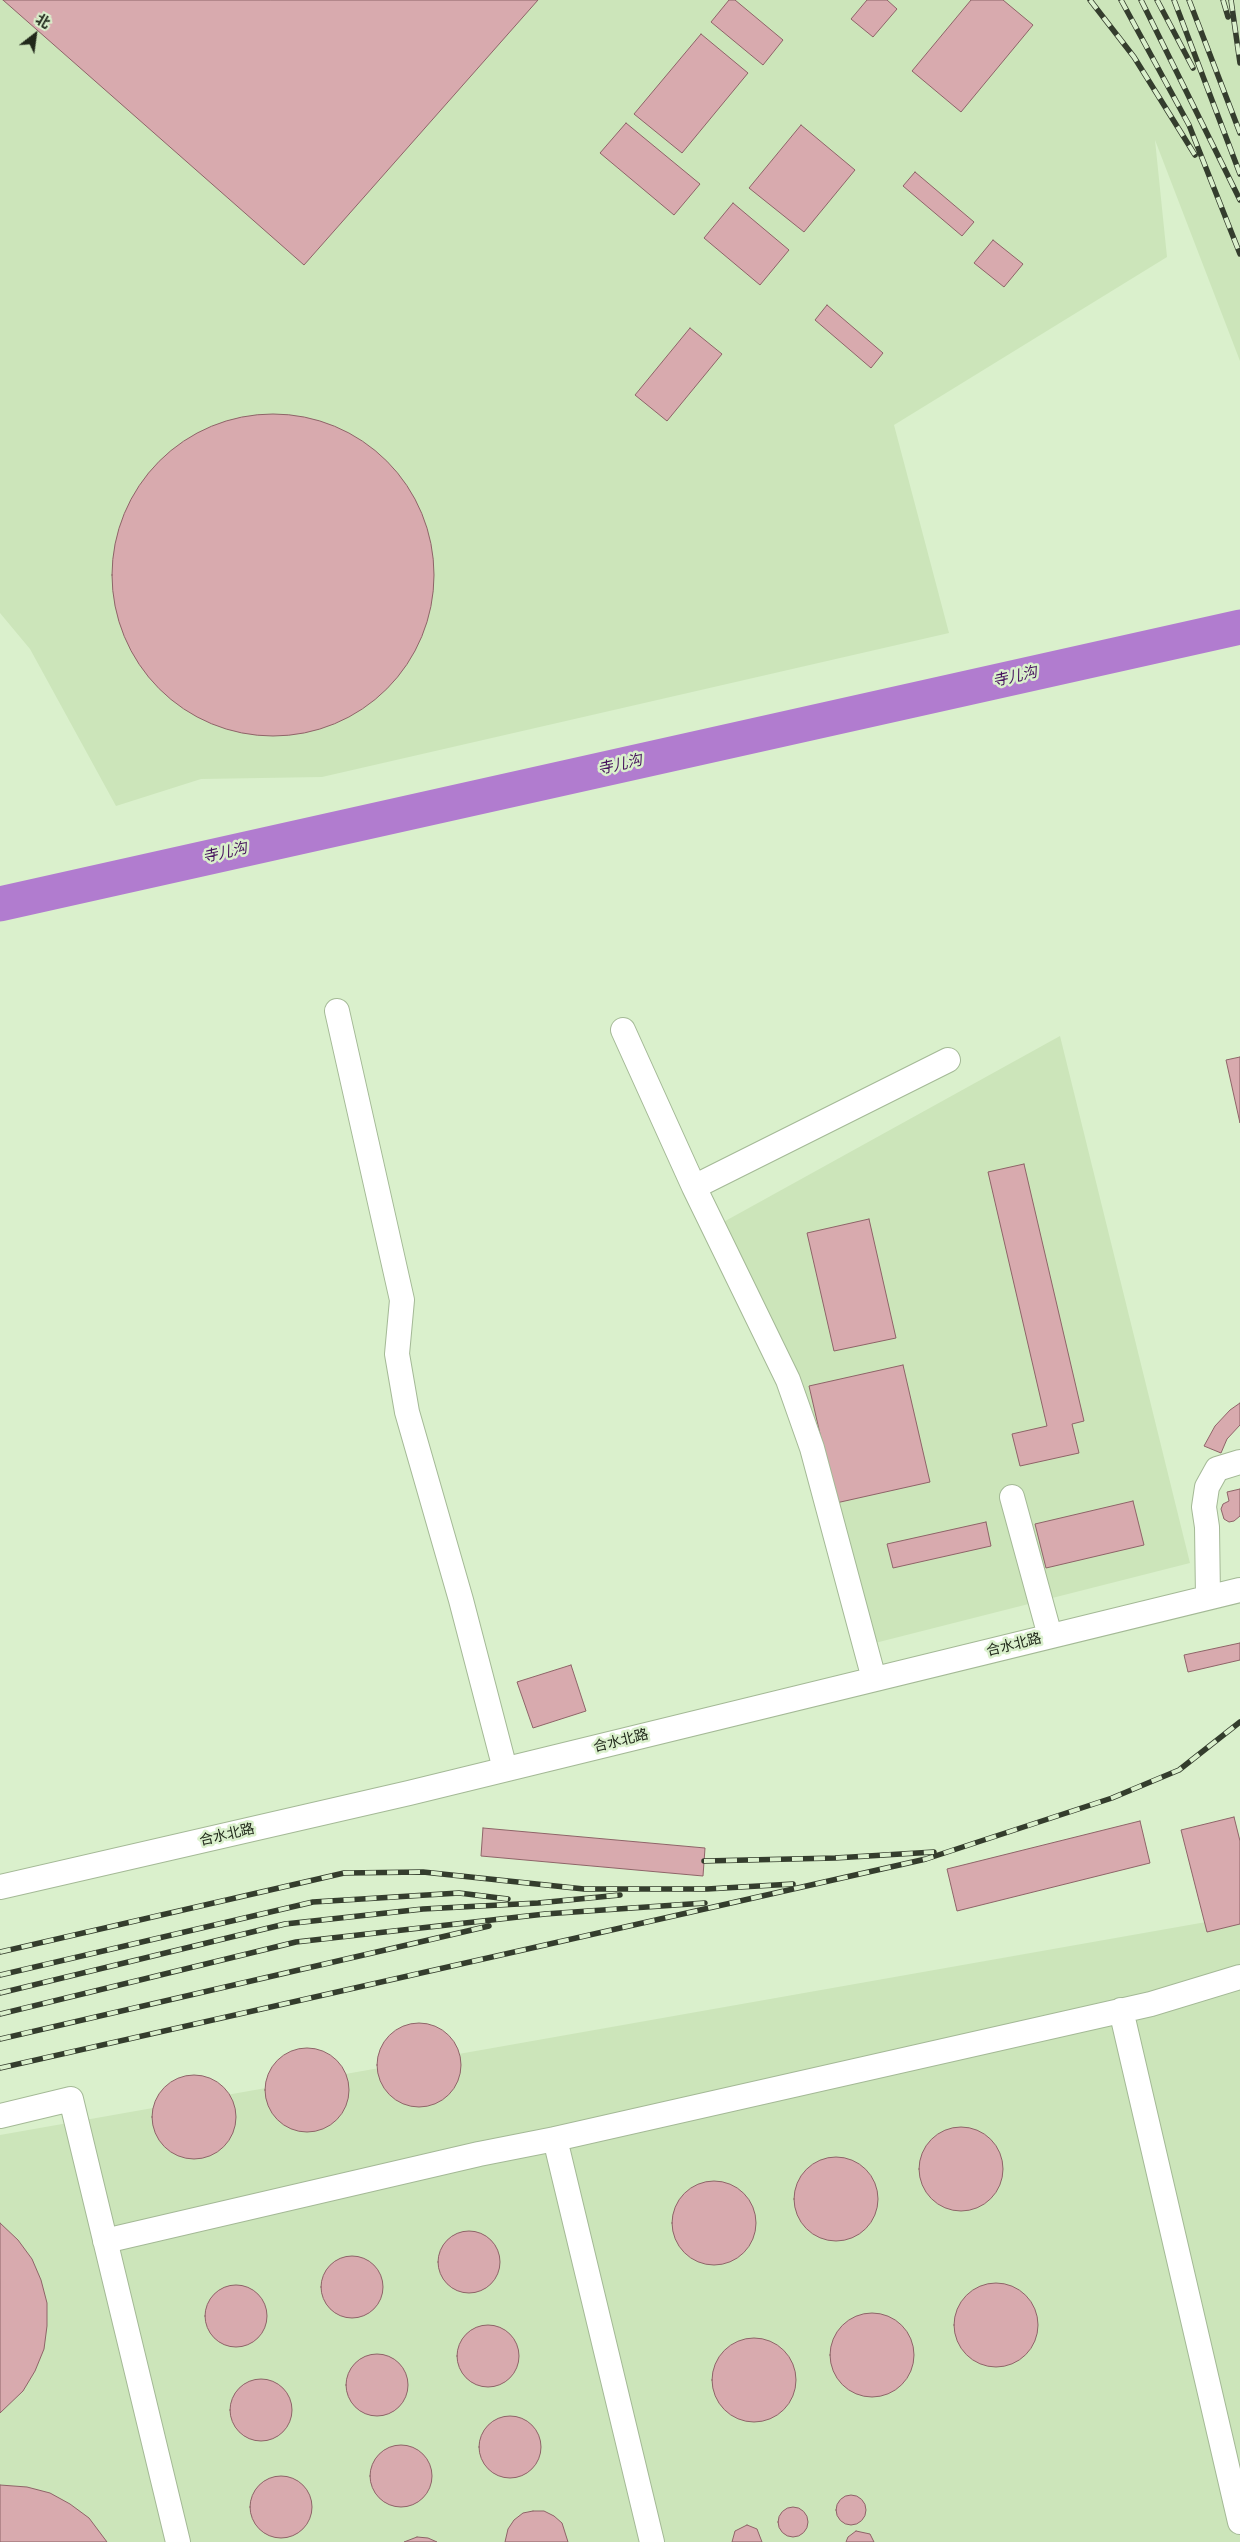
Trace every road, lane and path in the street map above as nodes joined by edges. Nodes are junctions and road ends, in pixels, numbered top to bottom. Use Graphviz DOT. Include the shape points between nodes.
graph roads {
  1 [pos="337,1010"];
  2 [pos="623,1030"];
  3 [pos="948,1060"];
  4 [pos="694,1187"];
  5 [pos="1240,1462"];
  6 [pos="1012,1497"];
  7 [pos="1240,1590"];
  8 [pos="1208,1597"];
  9 [pos="1050,1636"];
  10 [pos="874,1679"];
  11 [pos="505,1770"];
  12 [pos="0,1887"];
  13 [pos="1240,1977"];
  14 [pos="1121,2010"];
  15 [pos="0,2116"];
  16 [pos="555,2139"];
  17 [pos="105,2241"];
  18 [pos="1240,2522"];
  19 [pos="178,2542"];
  20 [pos="652,2542"];
  1 -- 11 [label="street" via="402,1300 398,1354 406,1412 461,1600"];
  2 -- 4 [label="street"];
  3 -- 4 [label="street"];
  4 -- 10 [label="street" via="788,1380 812,1448"];
  5 -- 8 [label="street" via="1217,1468 1207,1486 1204,1507"];
  6 -- 9 [label="street"];
  7 -- 8 [label="street, 合水北路"];
  8 -- 9 [label="street, 合水北路"];
  9 -- 10 [label="street, 合水北路"];
  10 -- 11 [label="street, 合水北路"];
  11 -- 12 [label="street, 合水北路"];
  13 -- 14 [label="street"];
  14 -- 16 [label="street"];
  14 -- 18 [label="street"];
  15 -- 17 [label="street" via="71,2099"];
  16 -- 17 [label="street"];
  16 -- 20 [label="street"];
  17 -- 19 [label="street"];
}
